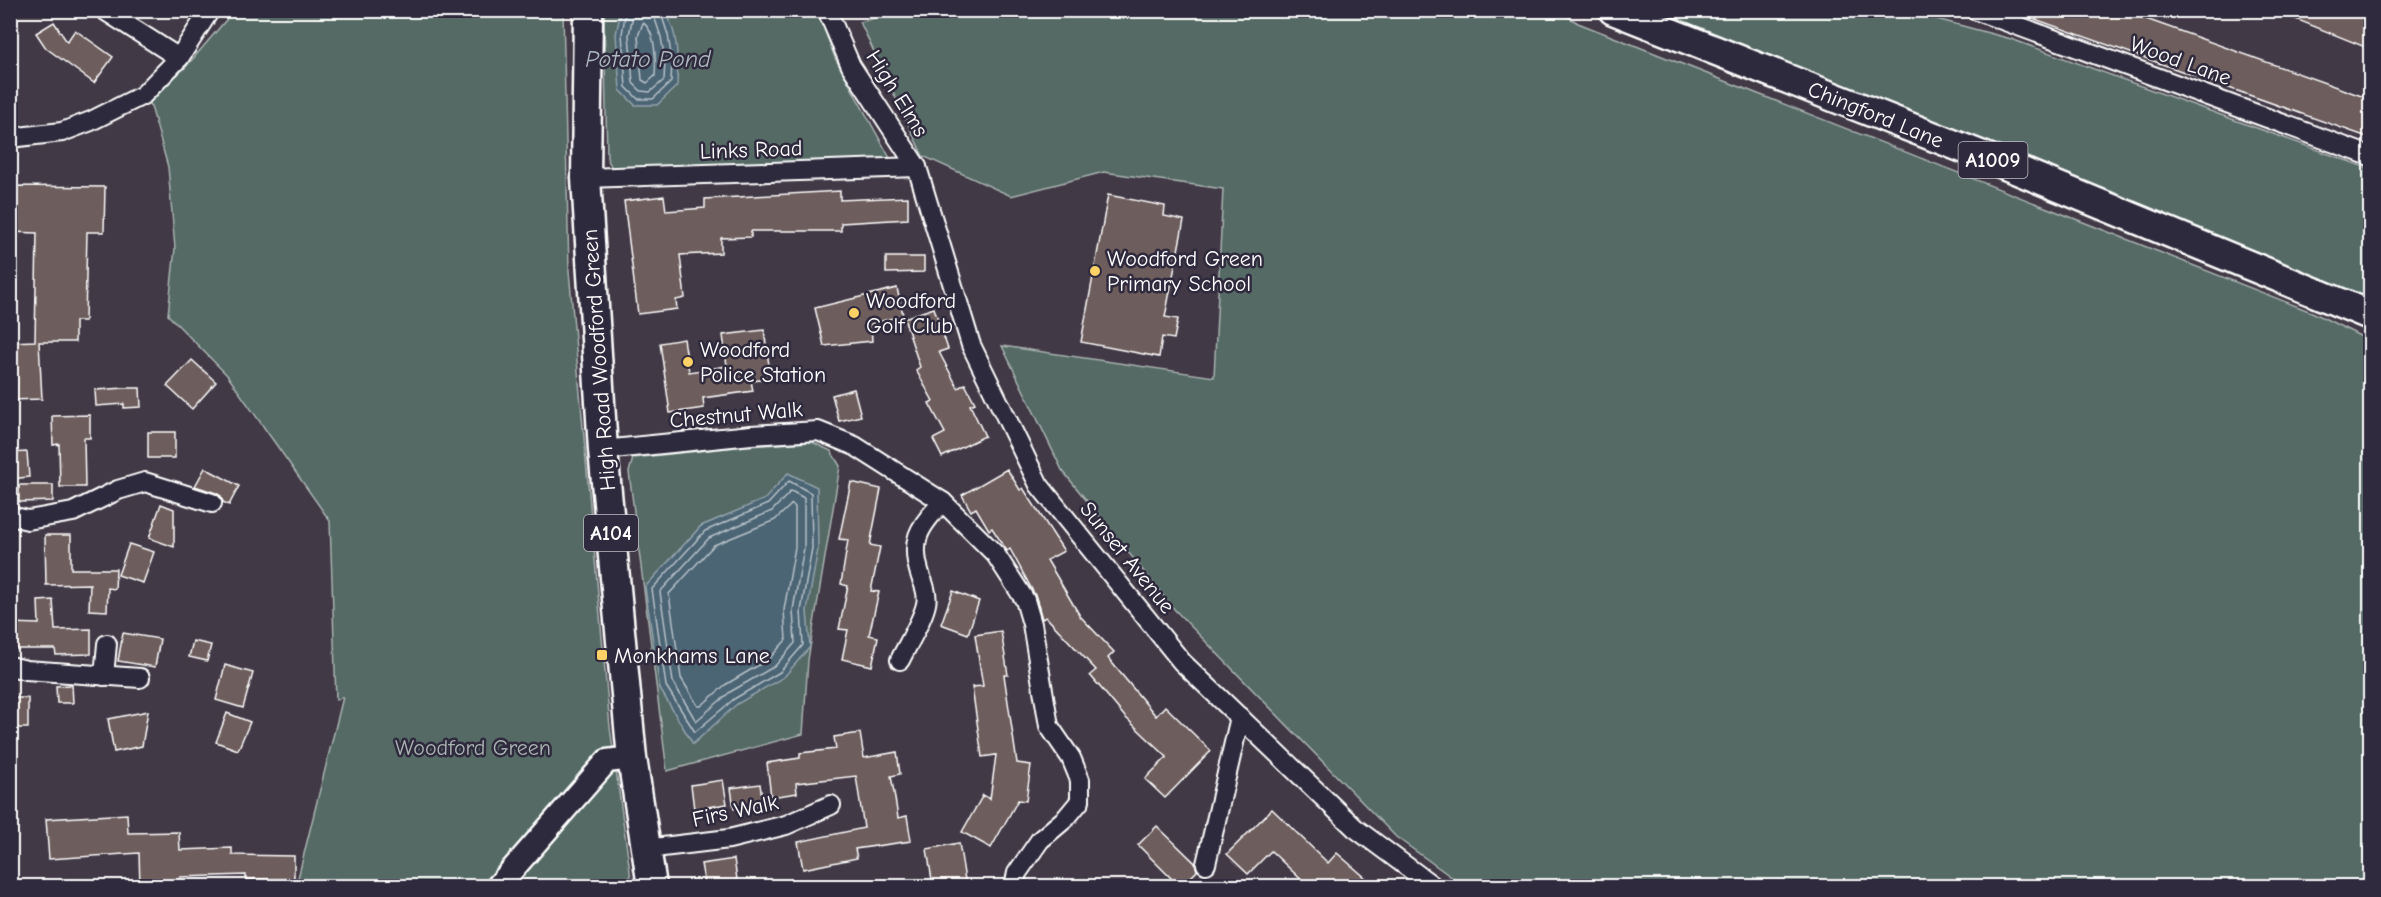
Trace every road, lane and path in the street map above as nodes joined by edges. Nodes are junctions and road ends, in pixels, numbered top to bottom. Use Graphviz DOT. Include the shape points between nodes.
graph roads {
  1 [pos="104,10"];
  2 [pos="210,10"];
  3 [pos="588,10"];
  4 [pos="827,10"];
  5 [pos="1613,10"];
  6 [pos="1975,10"];
  7 [pos="179,58"];
  8 [pos="10,138"];
  9 [pos="2370,156"];
  10 [pos="917,167"];
  11 [pos="586,178"];
  12 [pos="2370,315"];
  13 [pos="603,450"];
  14 [pos="943,502"];
  15 [pos="212,503"];
  16 [pos="10,516"];
  17 [pos="107,644"];
  18 [pos="900,660"];
  19 [pos="10,666"];
  20 [pos="104,676"];
  21 [pos="140,678"];
  22 [pos="1239,717"];
  23 [pos="632,758"];
  24 [pos="831,805"];
  25 [pos="646,849"];
  26 [pos="1206,864"];
  27 [pos="498,886"];
  28 [pos="652,886"];
  29 [pos="1014,886"];
  30 [pos="1433,886"];
  1 -- 7 [label="street"];
  2 -- 7 [label="street"];
  3 -- 11 [label="main road, High Road Woodford Green / A104"];
  4 -- 10 [label="street, High Elms" via="851,66"];
  5 -- 12 [label="main road, Chingford Lane / A1009"];
  6 -- 9 [label="street, Wood Lane"];
  7 -- 8 [label="street" via="143,95 91,121 62,132"];
  10 -- 11 [label="street, Links Road"];
  10 -- 22 [label="street, Sunset Avenue" via="971,345 1039,485 1182,662"];
  11 -- 13 [label="main road, High Road Woodford Green / A104"];
  13 -- 14 [label="street, Chestnut Walk" via="819,431 855,446"];
  13 -- 23 [label="main road, High Road Woodford Green / A104"];
  14 -- 18 [label="street" via="927,518 915,539 916,561 927,603"];
  14 -- 29 [label="street, Chestnut Walk" via="996,555 1025,600 1049,726 1071,758 1080,780 1080,801 1040,840 1017,873"];
  15 -- 16 [label="street" via="145,482 118,490 73,513 28,520"];
  17 -- 20 [label="street"];
  19 -- 20 [label="street"];
  20 -- 21 [label="street"];
  22 -- 26 [label="street"];
  22 -- 30 [label="street, Sunset Avenue" via="1355,828"];
  23 -- 25 [label="main road, High Road Woodford Green / A104"];
  23 -- 27 [label="street" via="607,761"];
  24 -- 25 [label="street, Firs Walk" via="786,825 729,839"];
  25 -- 28 [label="main road, High Road Woodford Green / A104"];
}
